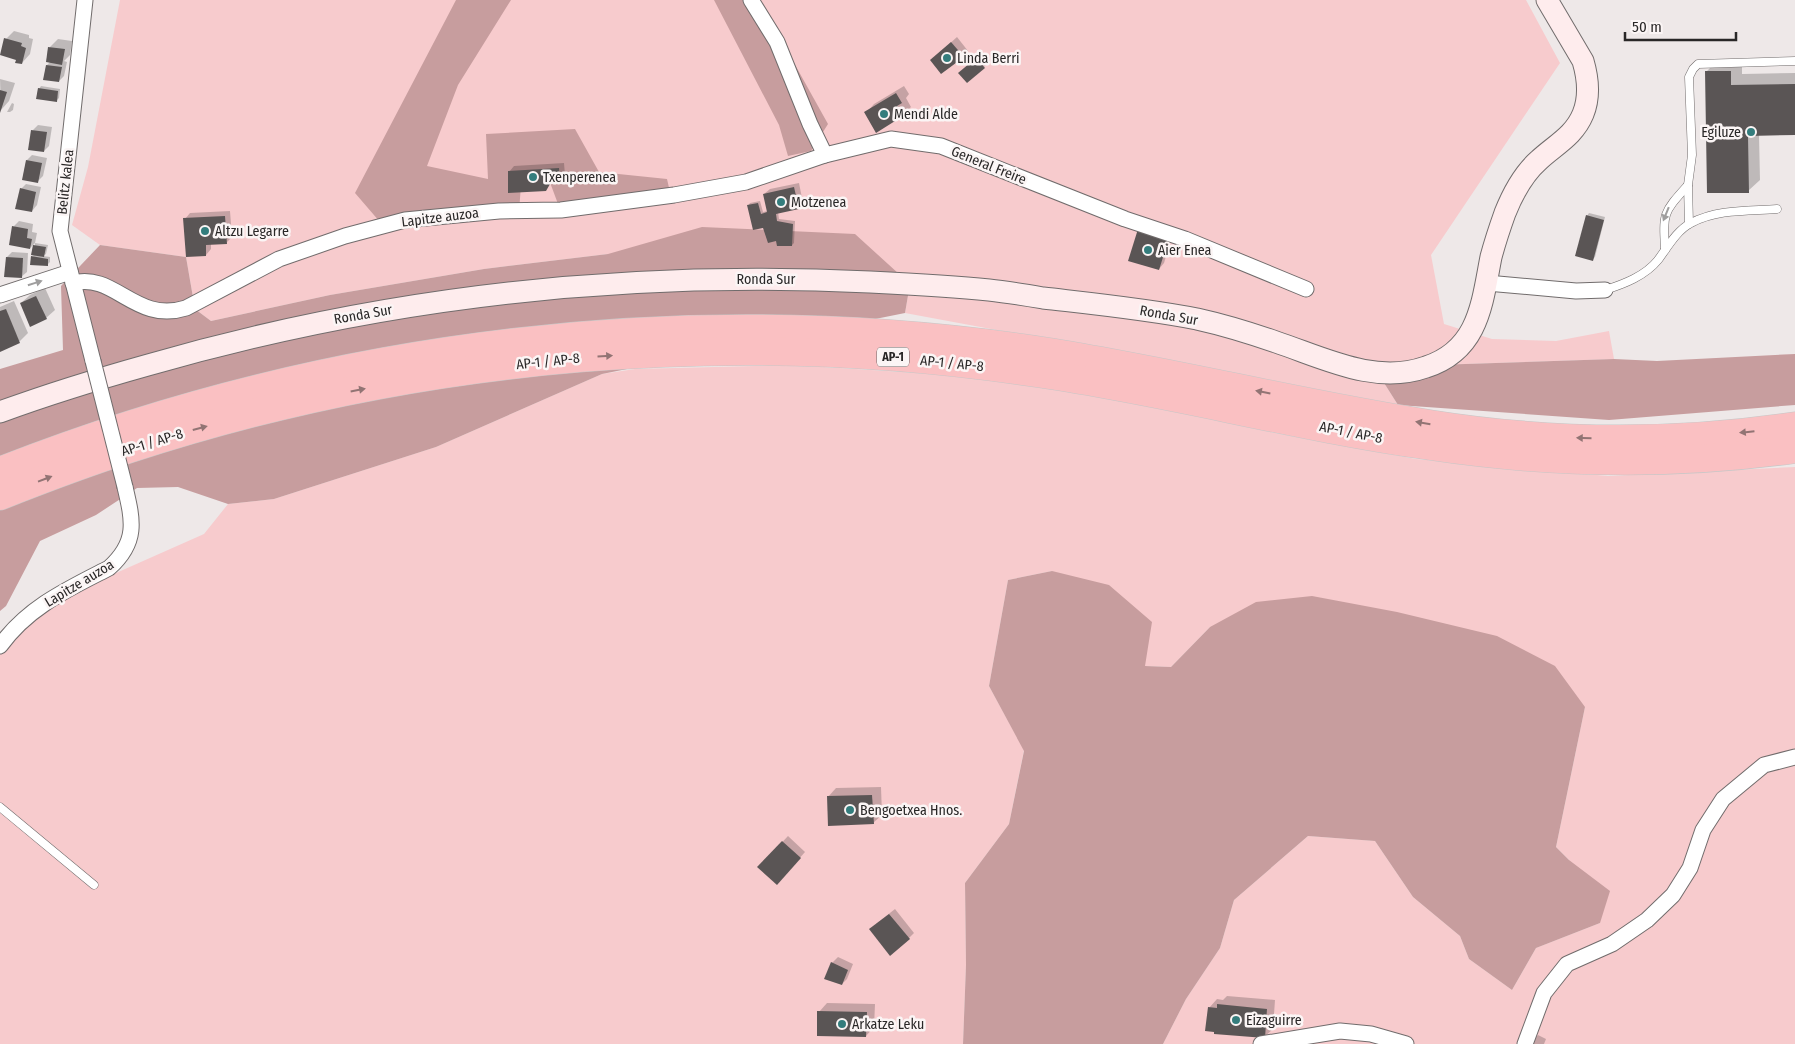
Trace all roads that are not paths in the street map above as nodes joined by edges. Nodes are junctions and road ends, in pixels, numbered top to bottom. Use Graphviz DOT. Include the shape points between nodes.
graph roads {
  1 [pos="85,0"];
  2 [pos="751,0"];
  3 [pos="1547,0"];
  4 [pos="1795,61"];
  5 [pos="825,155"];
  6 [pos="1688,185"];
  7 [pos="1778,209"];
  8 [pos="1689,224"];
  9 [pos="1665,250"];
  10 [pos="72,277"];
  11 [pos="1487,283"];
  12 [pos="1306,289"];
  13 [pos="1605,290"];
  14 [pos="0,295"];
  15 [pos="93,361"];
  16 [pos="0,412"];
  17 [pos="1795,426"];
  18 [pos="1795,449"];
  19 [pos="0,471"];
  20 [pos="0,496"];
  21 [pos="0,646"];
  22 [pos="1795,756"];
  23 [pos="0,807"];
  24 [pos="94,885"];
  25 [pos="1261,1044"];
  26 [pos="1406,1044"];
  27 [pos="1525,1044"];
  1 -- 10 [label="street, Belitz kalea" via="60,231"];
  2 -- 5 [label="street" via="776,42"];
  3 -- 11 [label="main road, Ronda Sur" via="1583,61 1588,82 1586,104 1571,134 1541,157 1514,191 1497,236"];
  4 -- 6 [label="lane" via="1698,64 1693,69 1689,77 1692,156"];
  5 -- 10 [label="street, Lapitze auzoa" via="746,182 674,195 561,210 499,211 405,220 279,259 174,312 150,310 95,282"];
  5 -- 12 [label="street, General Freire" via="891,139 941,146"];
  6 -- 8 [label="lane"];
  6 -- 9 [label="lane, one-way" via="1666,212 1663,221"];
  7 -- 8 [label="lane" via="1714,214"];
  8 -- 9 [label="lane"];
  9 -- 13 [label="lane" via="1645,272"];
  14 -- 10 [label="street, Lapitze auzoa, one-way"];
  10 -- 15 [label="street, Belitz kalea"];
  11 -- 13 [label="street" via="1576,291"];
  11 -- 16 [label="main road, Ronda Sur" via="1475,325 1459,347 1424,368 1397,373 1358,369 1238,330 1128,307 942,286 812,279 673,280 489,295 394,308 312,324 81,384"];
  15 -- 21 [label="street, Lapitze auzoa, bridge" via="125,487 132,532 124,552 109,568 45,602 23,620"];
  17 -- 19 [label="highway, AP-1 / AP-8 / AP-1, one-way" via="1675,437 1528,435 1430,424 1106,361 977,342 846,331 714,328 518,341 333,371 136,422"];
  20 -- 18 [label="highway, AP-1 / AP-8 / AP-1, one-way" via="149,443 338,393 521,364 650,353 780,351 910,358 993,367 1104,384 1363,435 1527,458 1676,460"];
  22 -- 27 [label="street" via="1764,765 1723,799 1703,830 1690,868 1673,895 1653,914 1612,944 1567,964 1544,993"];
  23 -- 24 [label="lane"];
  25 -- 26 [label="street" via="1340,1031 1371,1034"];
}
